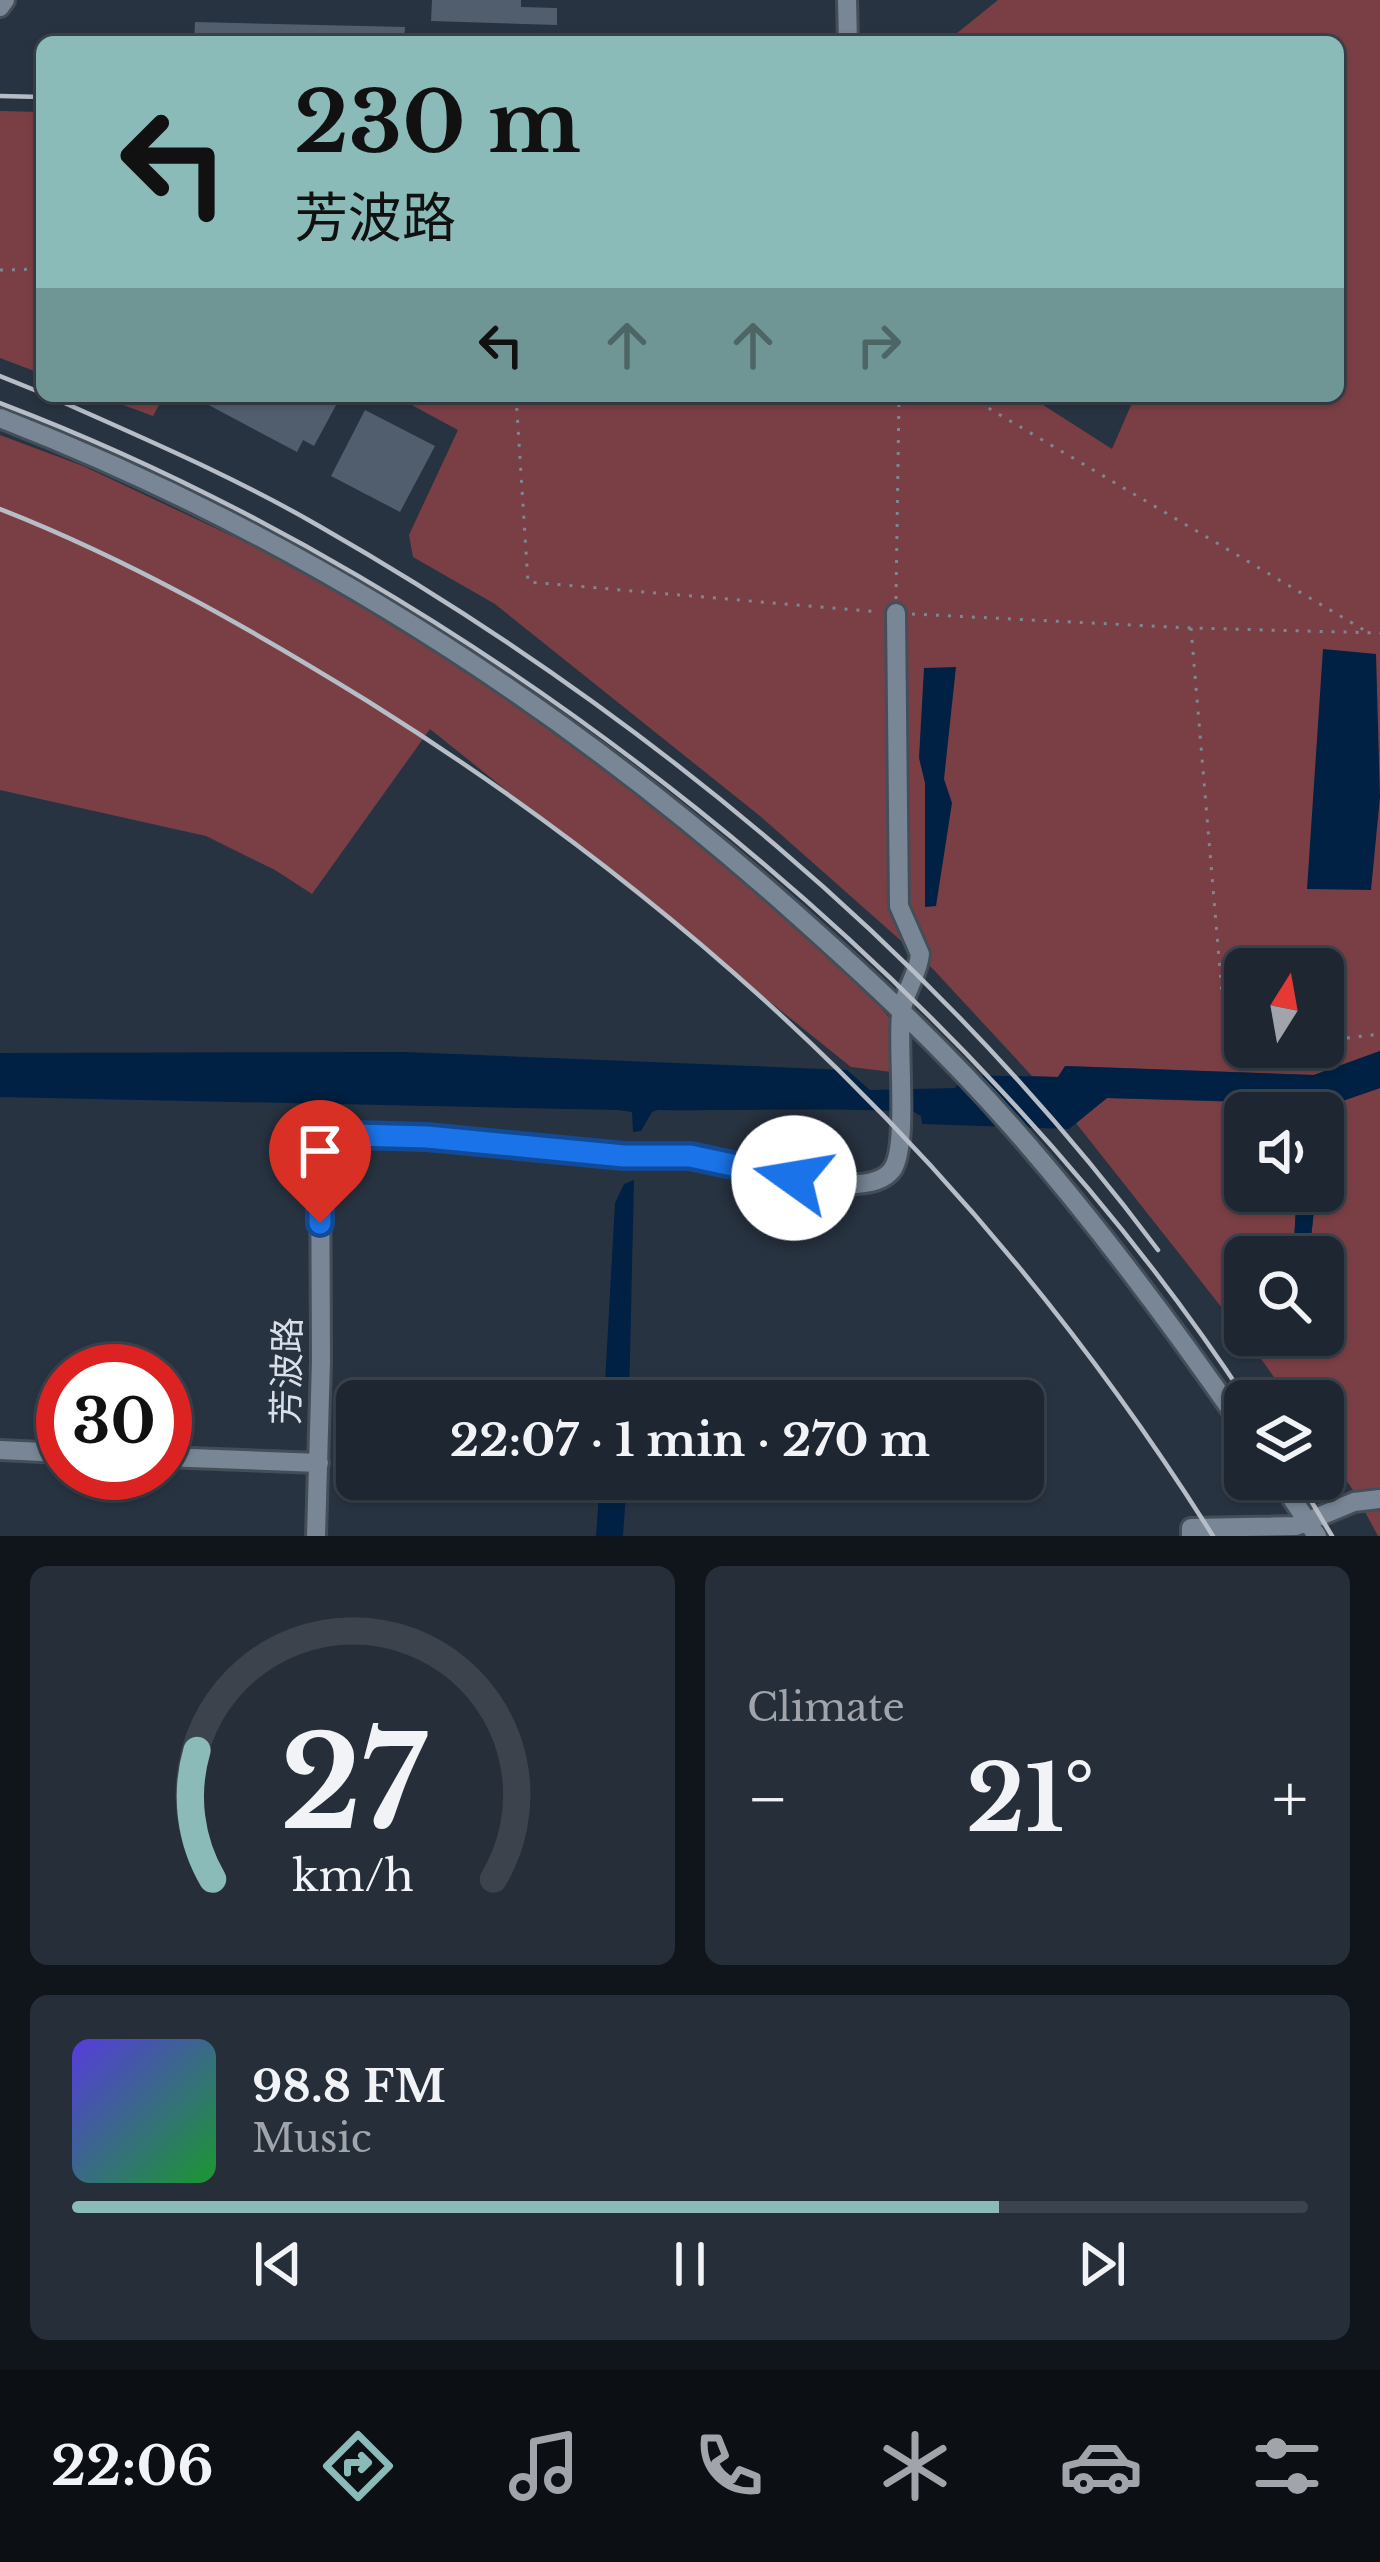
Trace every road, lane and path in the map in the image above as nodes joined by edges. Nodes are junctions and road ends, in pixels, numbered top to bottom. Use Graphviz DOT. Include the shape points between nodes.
graph roads {
  1 [pos="847,0"];
  2 [pos="848,36"];
  3 [pos="36,269"];
  4 [pos="0,270"];
  5 [pos="516,402"];
  6 [pos="899,402"];
  7 [pos="978,402"];
  8 [pos="0,418"];
  9 [pos="896,613"];
  10 [pos="1191,628"];
  11 [pos="1368,632"];
  12 [pos="1380,633"];
  13 [pos="901,1009"];
  14 [pos="1224,1018"];
  15 [pos="1380,1034"];
  16 [pos="1344,1038"];
  17 [pos="1224,1401"];
  18 [pos="0,1450"];
  19 [pos="36,1452"];
  20 [pos="192,1458"];
  21 [pos="319,1463"];
  22 [pos="1380,1499"];
  23 [pos="1294,1500"];
  24 [pos="1313,1528"];
  25 [pos="316,1536"];
  26 [pos="1191,1536"];
  1 -- 2 [label="street"];
  3 -- 4 [label="path"];
  5 -- 9 [label="path" via="528,582"];
  6 -- 9 [label="path"];
  7 -- 11 [label="path"];
  8 -- 13 [label="street" via="302,558 468,660 621,766"];
  9 -- 10 [label="path"];
  9 -- 13 [label="street" via="899,906 920,954"];
  10 -- 11 [label="path"];
  10 -- 14 [label="path"];
  11 -- 12 [label="path"];
  13 -- 17 [label="street" via="1114,1249"];
  13 -- 21 [label="street, 芳波路" via="894,1166 864,1184 690,1156 320,1134"];
  15 -- 16 [label="path"];
  18 -- 19 [label="street"];
  20 -- 21 [label="street"];
  21 -- 25 [label="street, 芳波路"];
  22 -- 24 [label="street" via="1354,1502"];
  23 -- 24 [label="street"];
  24 -- 26 [label="street" via="1191,1528"];
}
